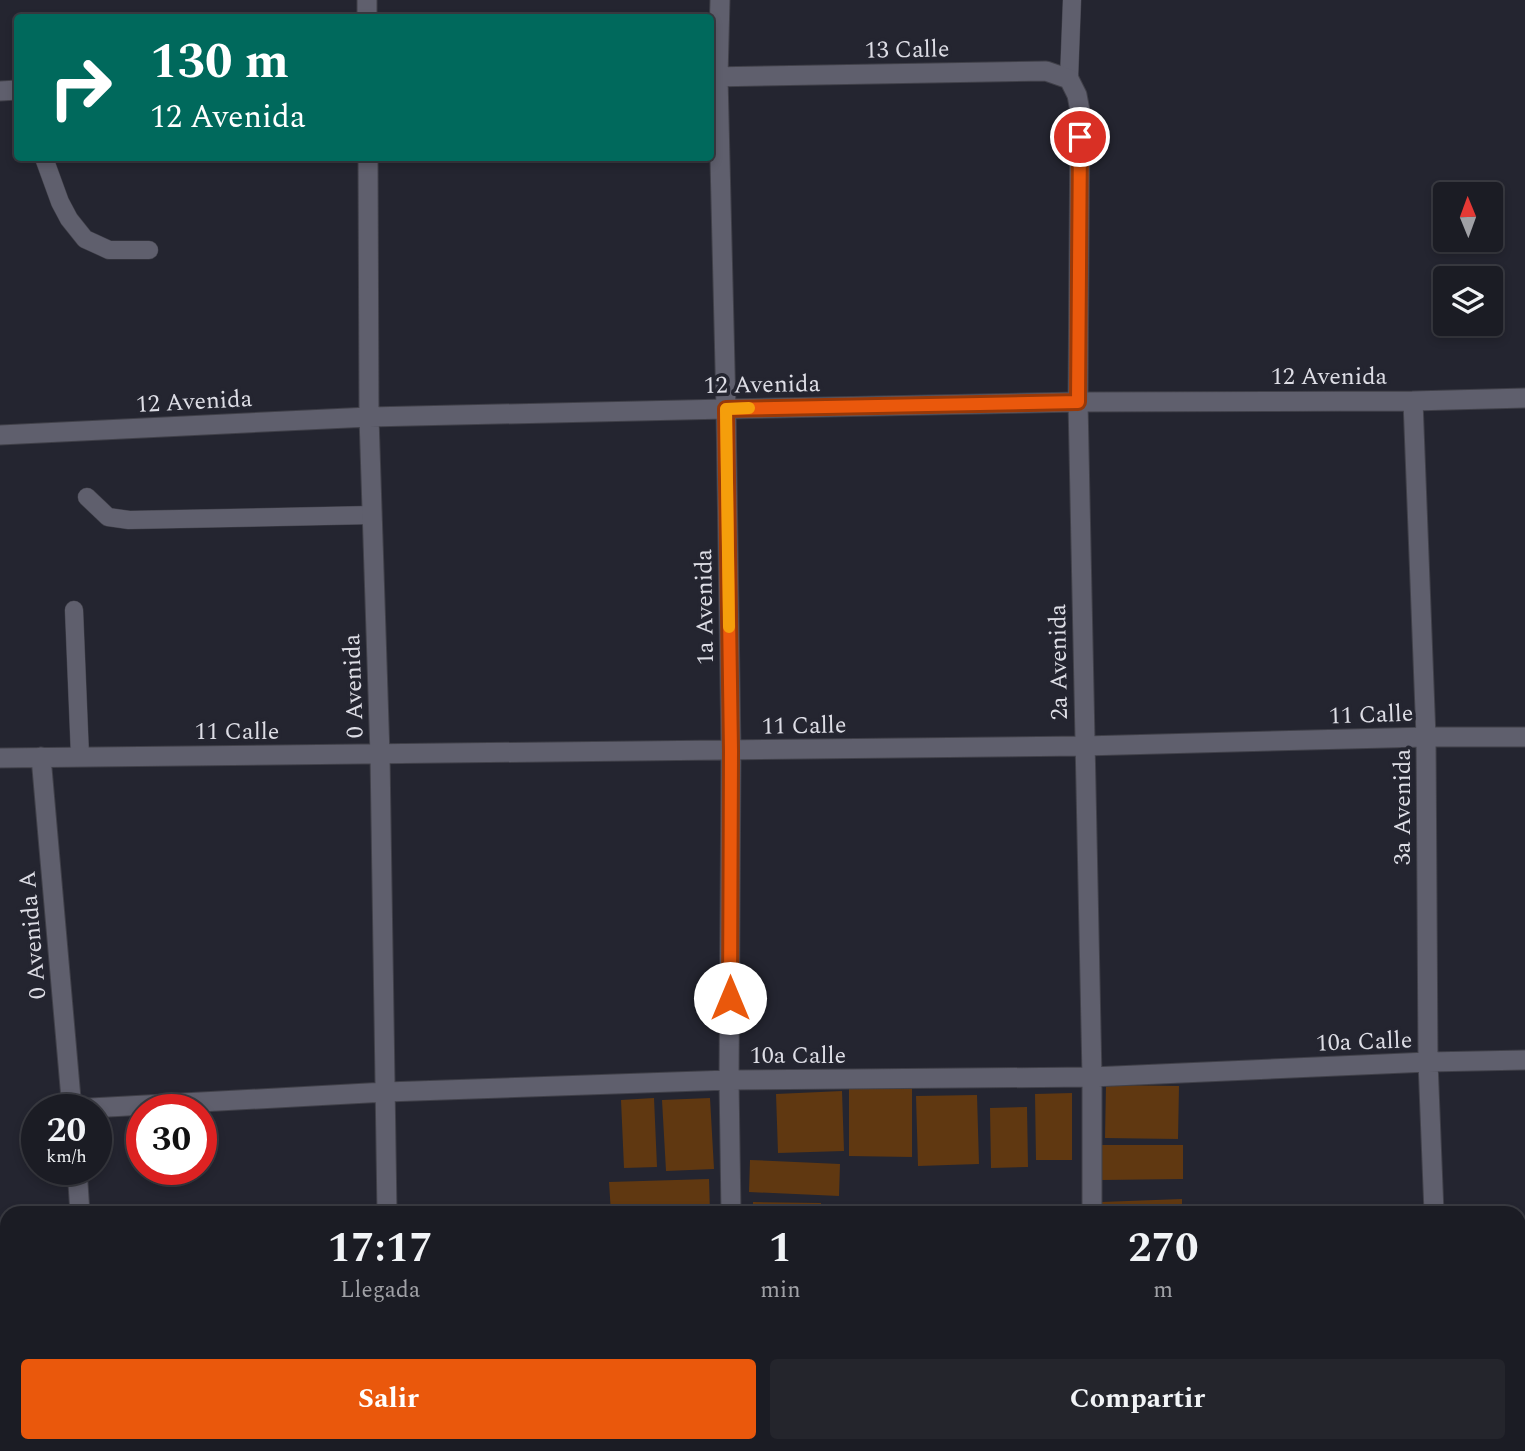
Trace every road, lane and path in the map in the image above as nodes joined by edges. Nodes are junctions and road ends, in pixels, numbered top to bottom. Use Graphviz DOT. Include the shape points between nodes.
graph roads {
  1 [pos="720,0"];
  2 [pos="1072,0"];
  3 [pos="714,77"];
  4 [pos="1069,79"];
  5 [pos="45,161"];
  6 [pos="368,161"];
  7 [pos="149,250"];
  8 [pos="1525,398"];
  9 [pos="1413,401"];
  10 [pos="1078,402"];
  11 [pos="726,409"];
  12 [pos="369,417"];
  13 [pos="0,435"];
  14 [pos="86,497"];
  15 [pos="372,515"];
  16 [pos="74,610"];
  17 [pos="1426,737"];
  18 [pos="1525,737"];
  19 [pos="1084,746"];
  20 [pos="731,751"];
  21 [pos="380,755"];
  22 [pos="80,756"];
  23 [pos="41,757"];
  24 [pos="0,758"];
  25 [pos="1525,1060"];
  26 [pos="1428,1062"];
  27 [pos="1092,1077"];
  28 [pos="729,1080"];
  29 [pos="386,1093"];
  30 [pos="71,1094"];
  31 [pos="112,1107"];
  32 [pos="78,1185"];
  33 [pos="80,1206"];
  34 [pos="387,1206"];
  35 [pos="731,1206"];
  36 [pos="1092,1206"];
  37 [pos="1434,1206"];
  1 -- 3 [label="street, 1a Avenida"];
  2 -- 4 [label="lane"];
  3 -- 4 [label="street, 13 Calle" via="1046,71"];
  3 -- 11 [label="street, 1a Avenida"];
  4 -- 10 [label="street, 2a Avenida" via="1080,111"];
  5 -- 7 [label="lane" via="69,219 85,239 108,250"];
  6 -- 12 [label="street, 0 Avenida"];
  8 -- 9 [label="street, 12 Avenida"];
  9 -- 10 [label="street, 12 Avenida"];
  9 -- 17 [label="street, 3a Avenida"];
  10 -- 11 [label="street, 12 Avenida"];
  10 -- 19 [label="street, 2a Avenida"];
  11 -- 12 [label="street, 12 Avenida"];
  11 -- 20 [label="street, 1a Avenida"];
  12 -- 13 [label="street, 12 Avenida"];
  12 -- 15 [label="street, 0 Avenida"];
  14 -- 15 [label="lane" via="108,517 129,520"];
  15 -- 21 [label="street, 0 Avenida"];
  16 -- 22 [label="lane"];
  17 -- 18 [label="street, 11 Calle"];
  17 -- 19 [label="street, 11 Calle"];
  17 -- 26 [label="street, 3a Avenida"];
  19 -- 20 [label="street, 11 Calle"];
  19 -- 27 [label="street, 2a Avenida"];
  20 -- 21 [label="street, 11 Calle"];
  20 -- 28 [label="street, 1a Avenida"];
  21 -- 22 [label="street, 11 Calle"];
  21 -- 29 [label="street, 0 Avenida"];
  22 -- 23 [label="street, 11 Calle"];
  23 -- 24 [label="street, 11 Calle"];
  23 -- 30 [label="street, 0 Avenida A"];
  25 -- 26 [label="street, 10a Calle"];
  26 -- 27 [label="street, 10a Calle"];
  26 -- 37 [label="street, 3a Avenida"];
  27 -- 28 [label="street, 10a Calle"];
  27 -- 36 [label="street, 2a Avenida"];
  28 -- 29 [label="street, 10a Calle"];
  28 -- 35 [label="street, 1a Avenida"];
  29 -- 31 [label="street, 10a Calle"];
  29 -- 34 [label="street, 0 Avenida"];
  32 -- 33 [label="street"];
}
